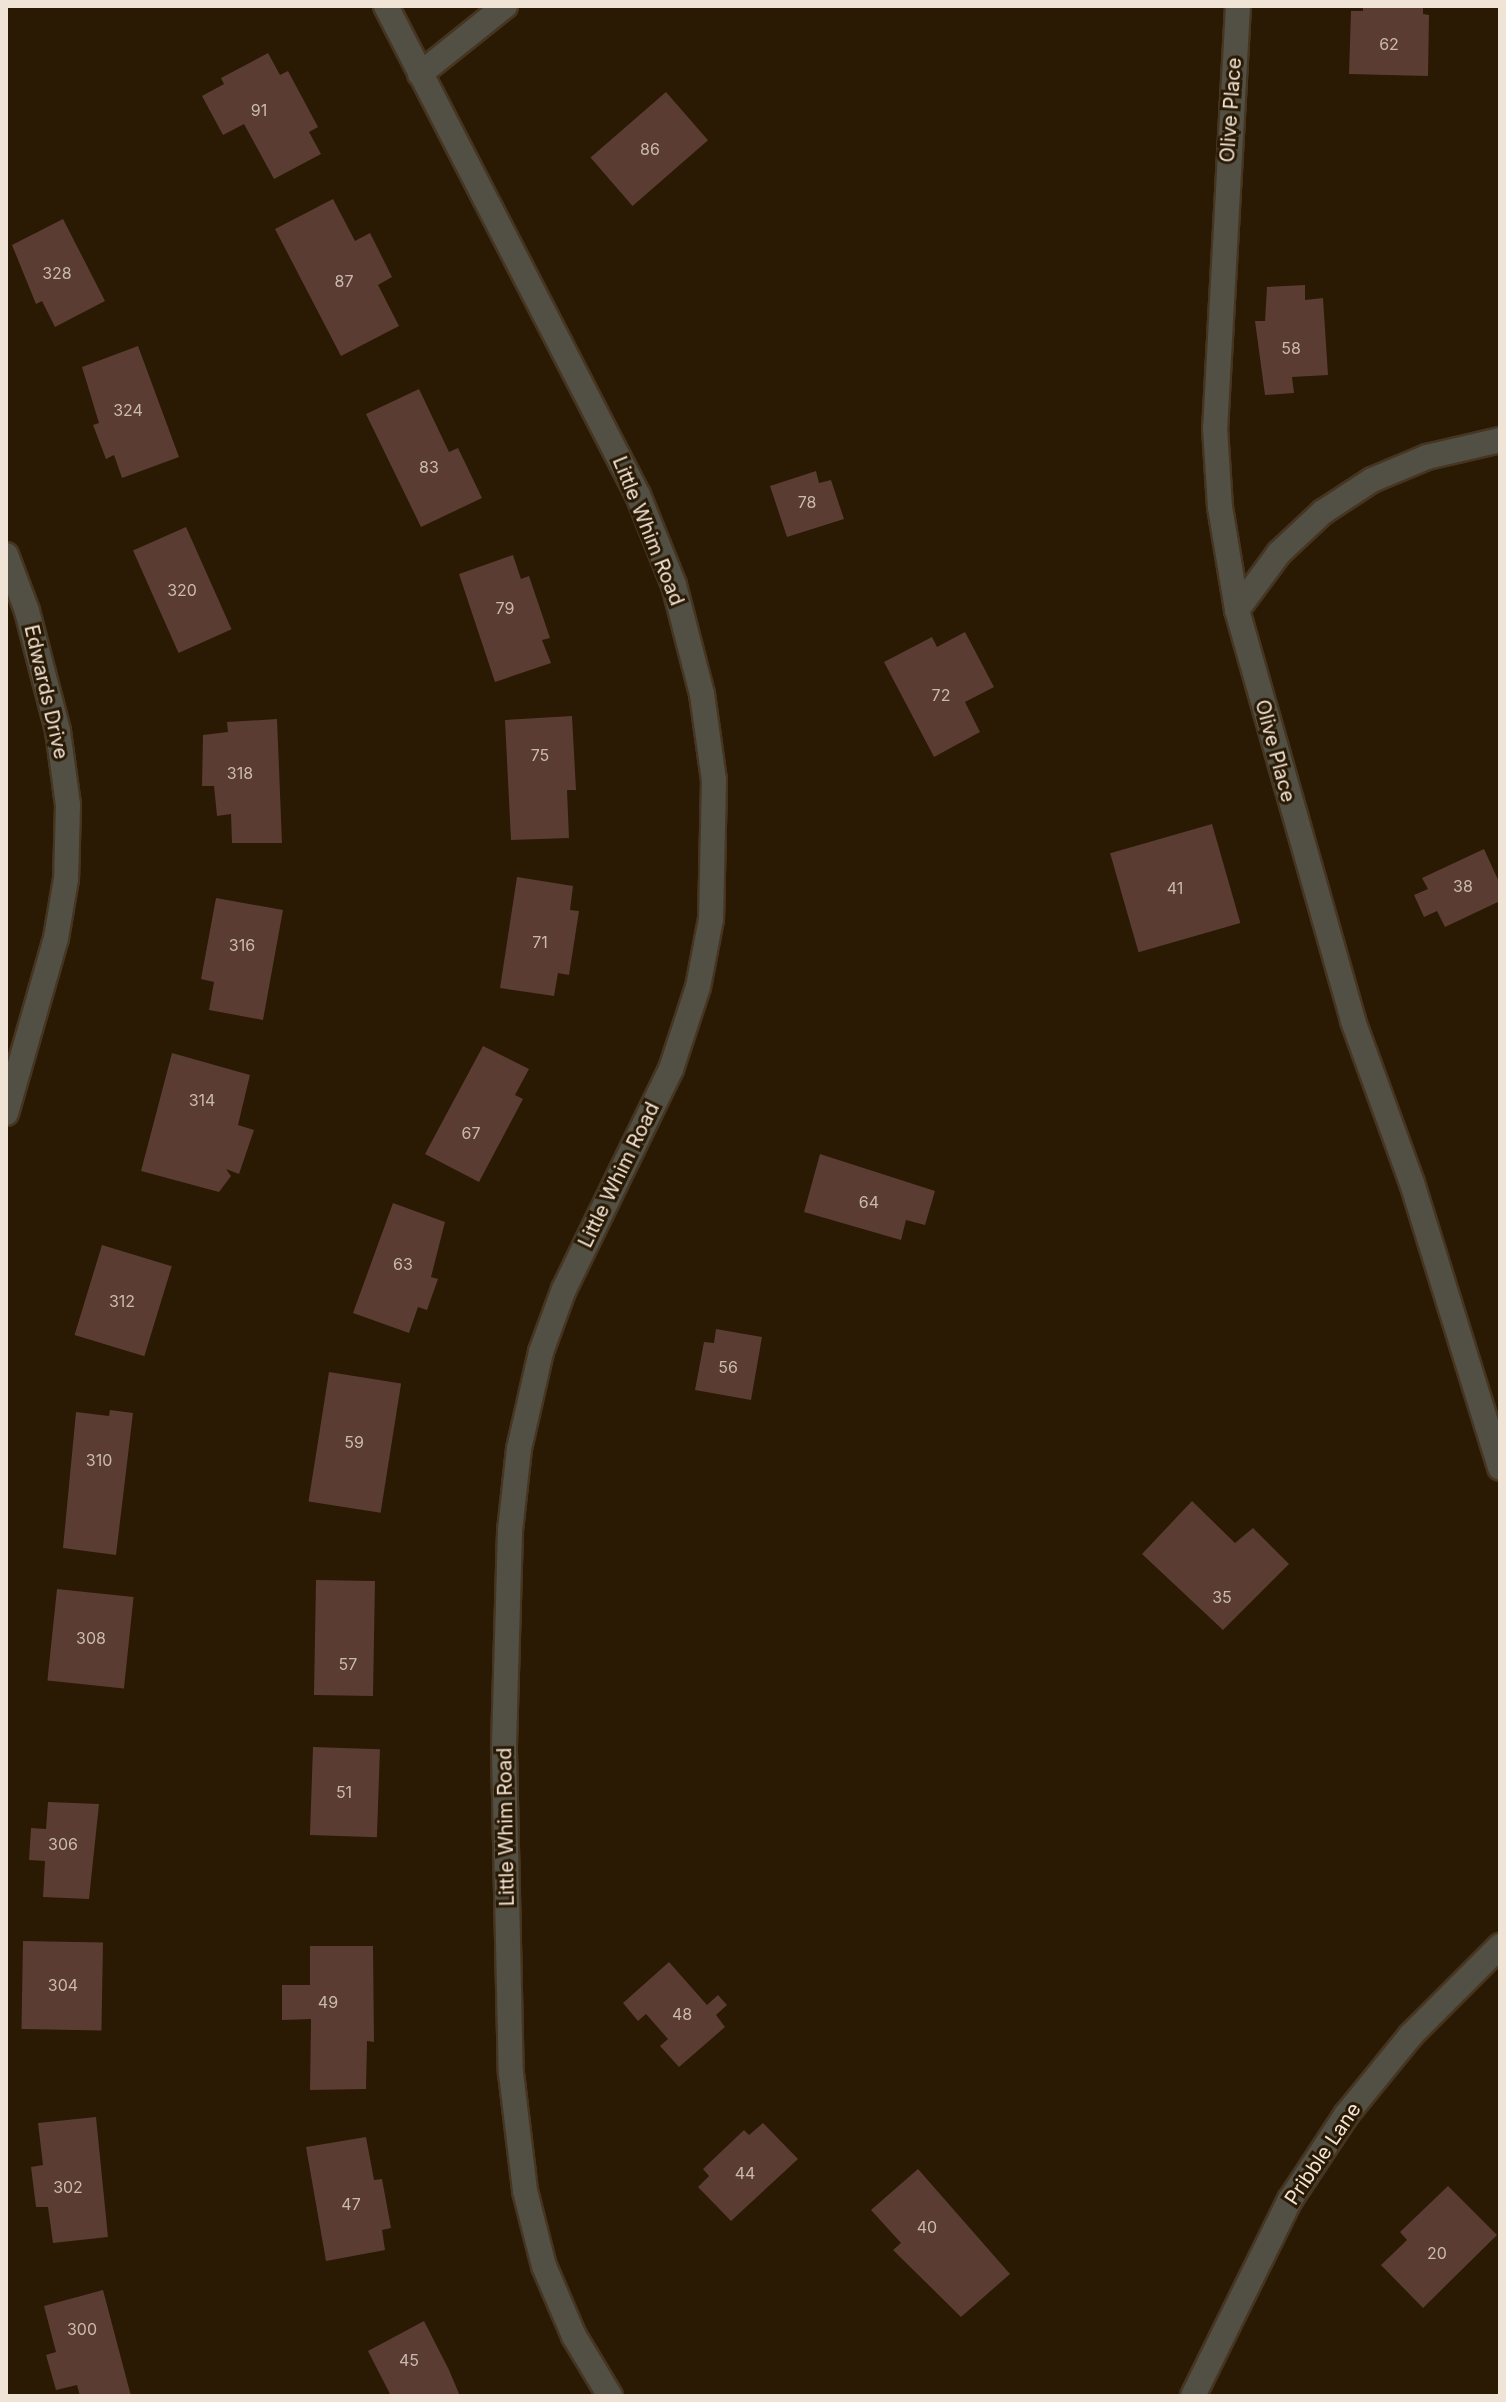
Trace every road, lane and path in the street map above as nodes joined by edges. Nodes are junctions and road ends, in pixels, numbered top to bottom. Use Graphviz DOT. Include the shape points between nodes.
graph roads {
  1 [pos="386,6"];
  2 [pos="505,6"];
  3 [pos="1238,6"];
  4 [pos="420,74"];
  5 [pos="1500,440"];
  6 [pos="6,555"];
  7 [pos="1237,610"];
  8 [pos="6,1113"];
  9 [pos="1500,1468"];
  10 [pos="1500,1946"];
  11 [pos="610,2396"];
  12 [pos="1193,2396"];
  1 -- 4 [label="street, Little Whim Road"];
  2 -- 4 [label="street"];
  3 -- 7 [label="street, Olive Place" via="1215,428 1220,507"];
  4 -- 11 [label="street, Little Whim Road" via="638,495 674,585 702,694 714,780 711,919 698,987 671,1069 564,1289 541,1352 519,1449 510,1531 504,1750 511,2073 525,2191 544,2266 574,2336"];
  5 -- 7 [label="street" via="1427,457 1372,480 1323,512 1279,553"];
  6 -- 8 [label="street, Edwards Drive" via="27,611 58,731 68,805 66,879 56,938"];
  7 -- 9 [label="street, Olive Place" via="1353,1021 1412,1183"];
  10 -- 12 [label="street, Pribble Lane" via="1411,2035 1346,2115 1290,2200"];
}
